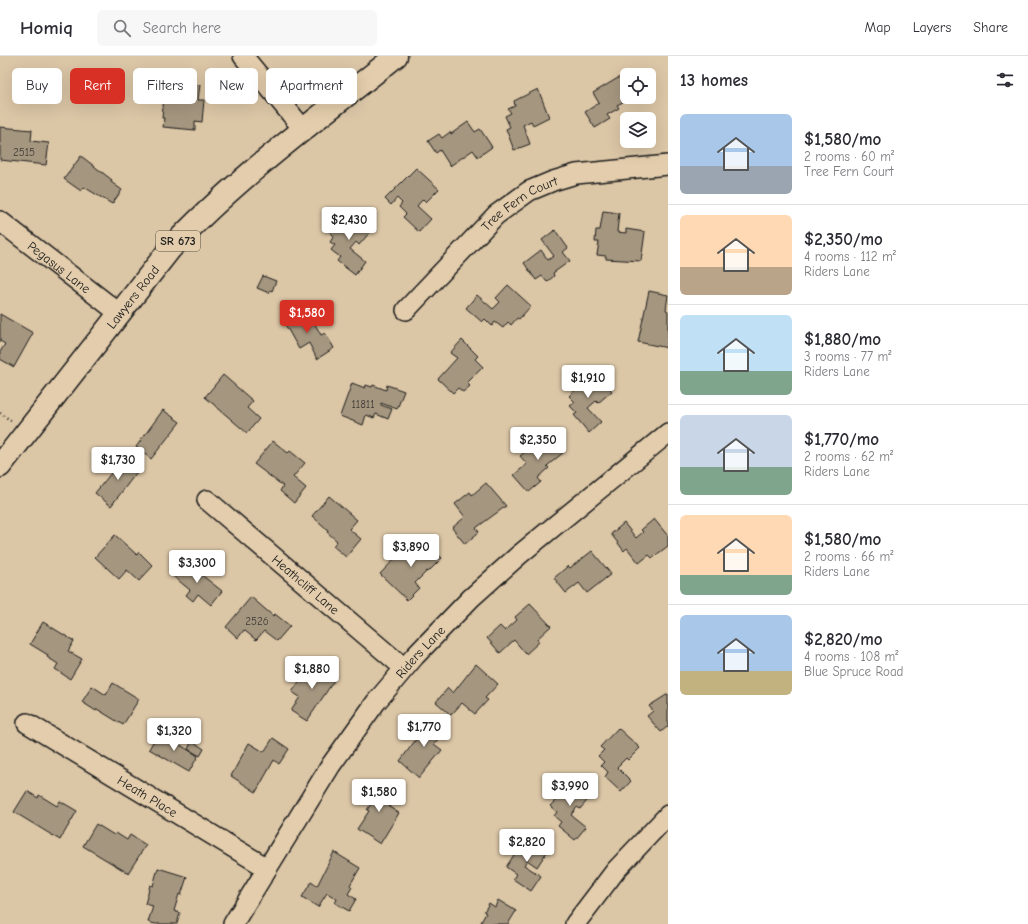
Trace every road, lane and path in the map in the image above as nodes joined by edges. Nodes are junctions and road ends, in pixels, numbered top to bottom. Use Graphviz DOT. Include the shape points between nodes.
graph roads {
  1 [pos="243,56"];
  2 [pos="396,56"];
  3 [pos="304,130"];
  4 [pos="668,165"];
  5 [pos="0,221"];
  6 [pos="406,310"];
  7 [pos="119,313"];
  8 [pos="0,413"];
  9 [pos="16,424"];
  10 [pos="668,433"];
  11 [pos="0,466"];
  12 [pos="208,500"];
  13 [pos="404,668"];
  14 [pos="27,723"];
  15 [pos="668,815"];
  16 [pos="267,868"];
  17 [pos="234,924"];
  18 [pos="575,924"];
  1 -- 3 [label="street"];
  2 -- 3 [label="main road, Lawyers Road / SR 673"];
  3 -- 7 [label="main road, Lawyers Road / SR 673" via="199,218 170,249"];
  4 -- 6 [label="street, Tree Fern Court" via="576,174 529,191 496,215"];
  5 -- 7 [label="street, Pegasus Lane"];
  7 -- 11 [label="main road, Lawyers Road / SR 673"];
  8 -- 9 [label="path"];
  10 -- 13 [label="street, Riders Lane" via="477,592"];
  12 -- 13 [label="street, Heathcliff Lane"];
  13 -- 16 [label="street, Riders Lane" via="331,765"];
  14 -- 16 [label="street, Heath Place"];
  15 -- 18 [label="street" via="616,870"];
  16 -- 17 [label="street, Riders Lane"];
}
